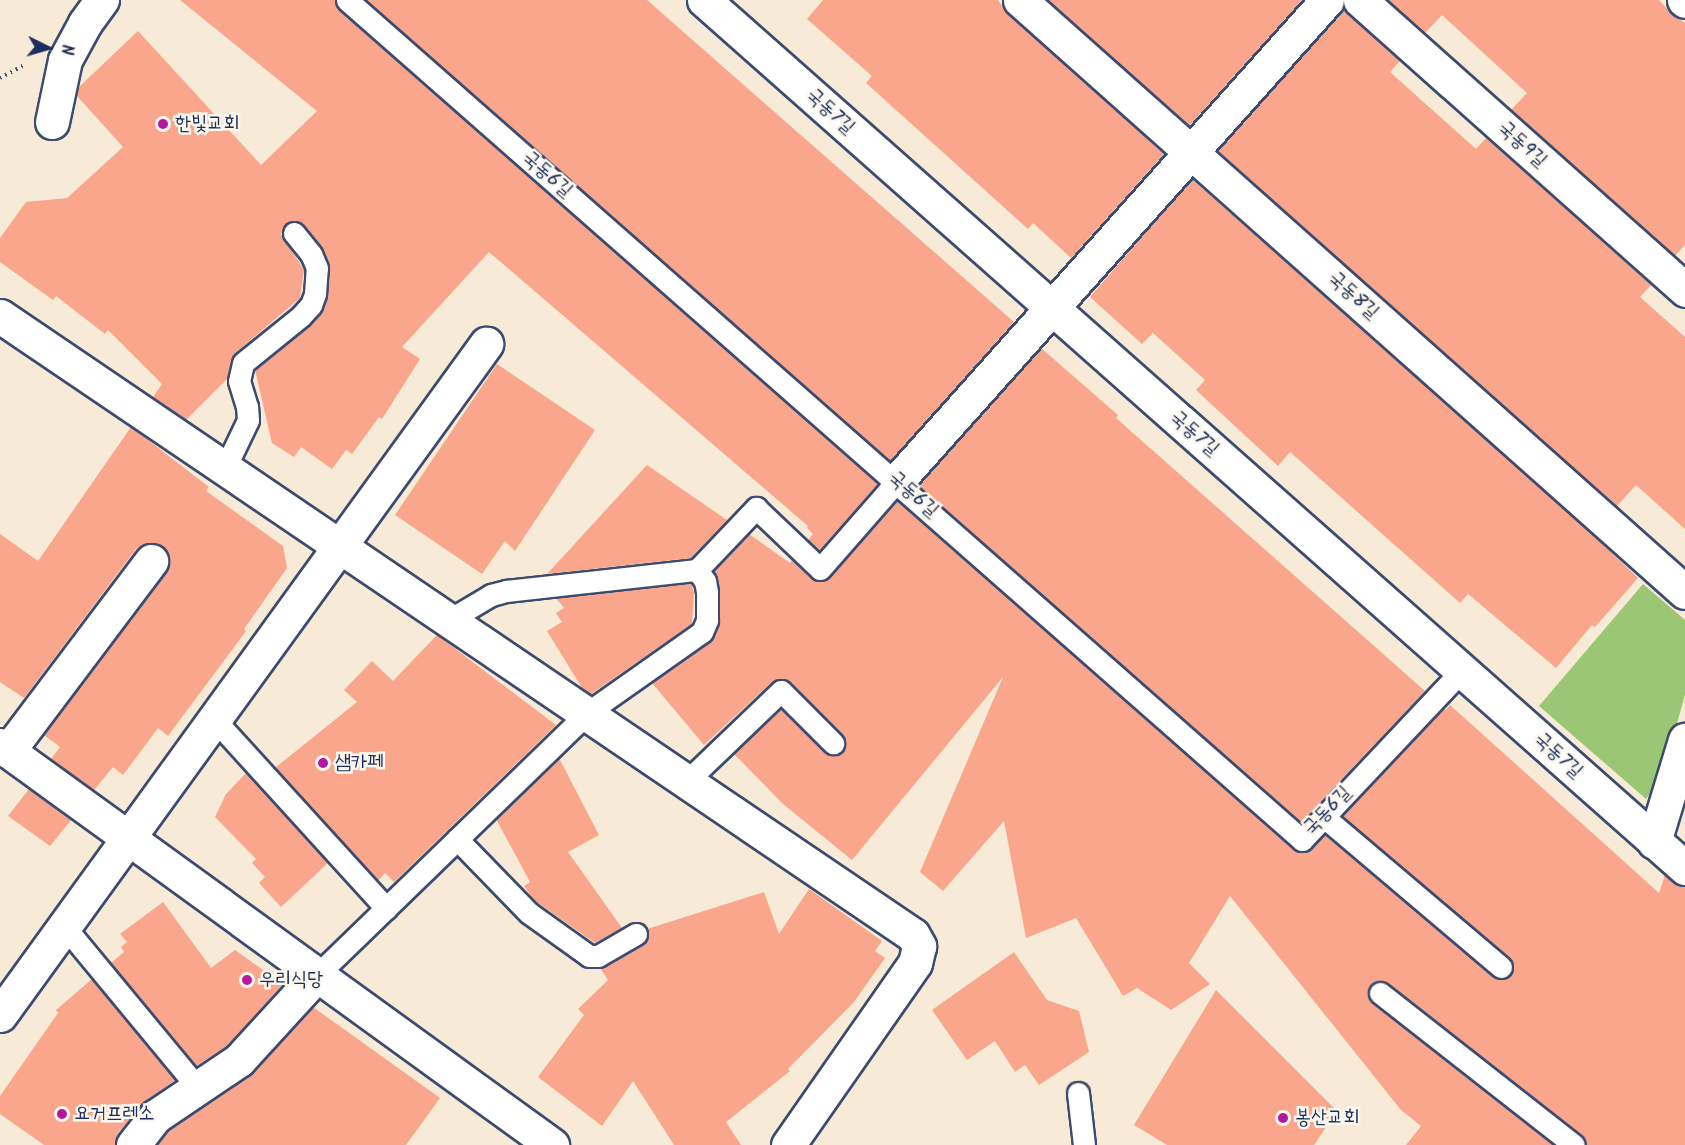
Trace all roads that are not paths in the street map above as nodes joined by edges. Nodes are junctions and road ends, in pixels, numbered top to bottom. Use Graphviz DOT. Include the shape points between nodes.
graph roads {
  1 [pos="102,0"];
  2 [pos="347,0"];
  3 [pos="704,0"];
  4 [pos="1020,0"];
  5 [pos="1327,0"];
  6 [pos="1360,0"];
  7 [pos="52,122"];
  8 [pos="1191,152"];
  9 [pos="294,233"];
  10 [pos="1685,290"];
  11 [pos="1052,308"];
  12 [pos="0,316"];
  13 [pos="486,344"];
  14 [pos="225,468"];
  15 [pos="897,481"];
  16 [pos="340,546"];
  17 [pos="151,561"];
  18 [pos="697,570"];
  19 [pos="1685,592"];
  20 [pos="449,620"];
  21 [pos="1462,670"];
  22 [pos="587,713"];
  23 [pos="214,719"];
  24 [pos="1685,740"];
  25 [pos="833,743"];
  26 [pos="4,748"];
  27 [pos="687,781"];
  28 [pos="1324,817"];
  29 [pos="129,838"];
  30 [pos="457,839"];
  31 [pos="1654,842"];
  32 [pos="1685,868"];
  33 [pos="386,908"];
  34 [pos="64,926"];
  35 [pos="636,934"];
  36 [pos="1501,967"];
  37 [pos="317,975"];
  38 [pos="1380,993"];
  39 [pos="0,1015"];
  40 [pos="198,1088"];
  41 [pos="1078,1093"];
  42 [pos="543,1143"];
  43 [pos="133,1145"];
  44 [pos="788,1145"];
  45 [pos="1084,1145"];
  46 [pos="1574,1145"];
  1 -- 7 [label="street" via="65,60"];
  2 -- 15 [label="lane, 국동6길"];
  3 -- 11 [label="street, 국동7길"];
  4 -- 8 [label="street, 국동8길"];
  5 -- 8 [label="street"];
  6 -- 10 [label="street, 국동9길"];
  8 -- 11 [label="street"];
  8 -- 19 [label="street, 국동8길"];
  9 -- 14 [label="lane" via="317,268 315,294 301,316 243,363 239,381 248,420"];
  11 -- 15 [label="street"];
  11 -- 21 [label="street, 국동7길"];
  12 -- 14 [label="street"];
  13 -- 16 [label="street"];
  14 -- 16 [label="street"];
  15 -- 18 [label="lane" via="819,569 756,508"];
  15 -- 28 [label="lane, 국동6길" via="1302,840"];
  16 -- 20 [label="street"];
  16 -- 23 [label="street"];
  17 -- 26 [label="street"];
  18 -- 20 [label="lane" via="506,591 491,595"];
  18 -- 22 [label="lane" via="707,592 705,628"];
  20 -- 22 [label="street"];
  21 -- 28 [label="lane, 국동6길"];
  21 -- 31 [label="street, 국동7길"];
  22 -- 27 [label="street"];
  22 -- 30 [label="lane"];
  23 -- 29 [label="street"];
  23 -- 33 [label="lane"];
  24 -- 31 [label="street"];
  25 -- 27 [label="lane" via="781,691"];
  26 -- 29 [label="street"];
  27 -- 44 [label="street" via="902,927 919,946 915,963"];
  28 -- 36 [label="lane"];
  29 -- 34 [label="street"];
  29 -- 37 [label="street"];
  30 -- 33 [label="lane"];
  30 -- 35 [label="lane" via="530,913 590,956 598,956"];
  31 -- 32 [label="street, 국동7길"];
  33 -- 37 [label="lane"];
  34 -- 39 [label="street"];
  34 -- 40 [label="lane"];
  37 -- 40 [label="street" via="239,1060"];
  37 -- 42 [label="street"];
  38 -- 46 [label="lane"];
  40 -- 43 [label="street" via="156,1116"];
  41 -- 45 [label="lane"];
}
